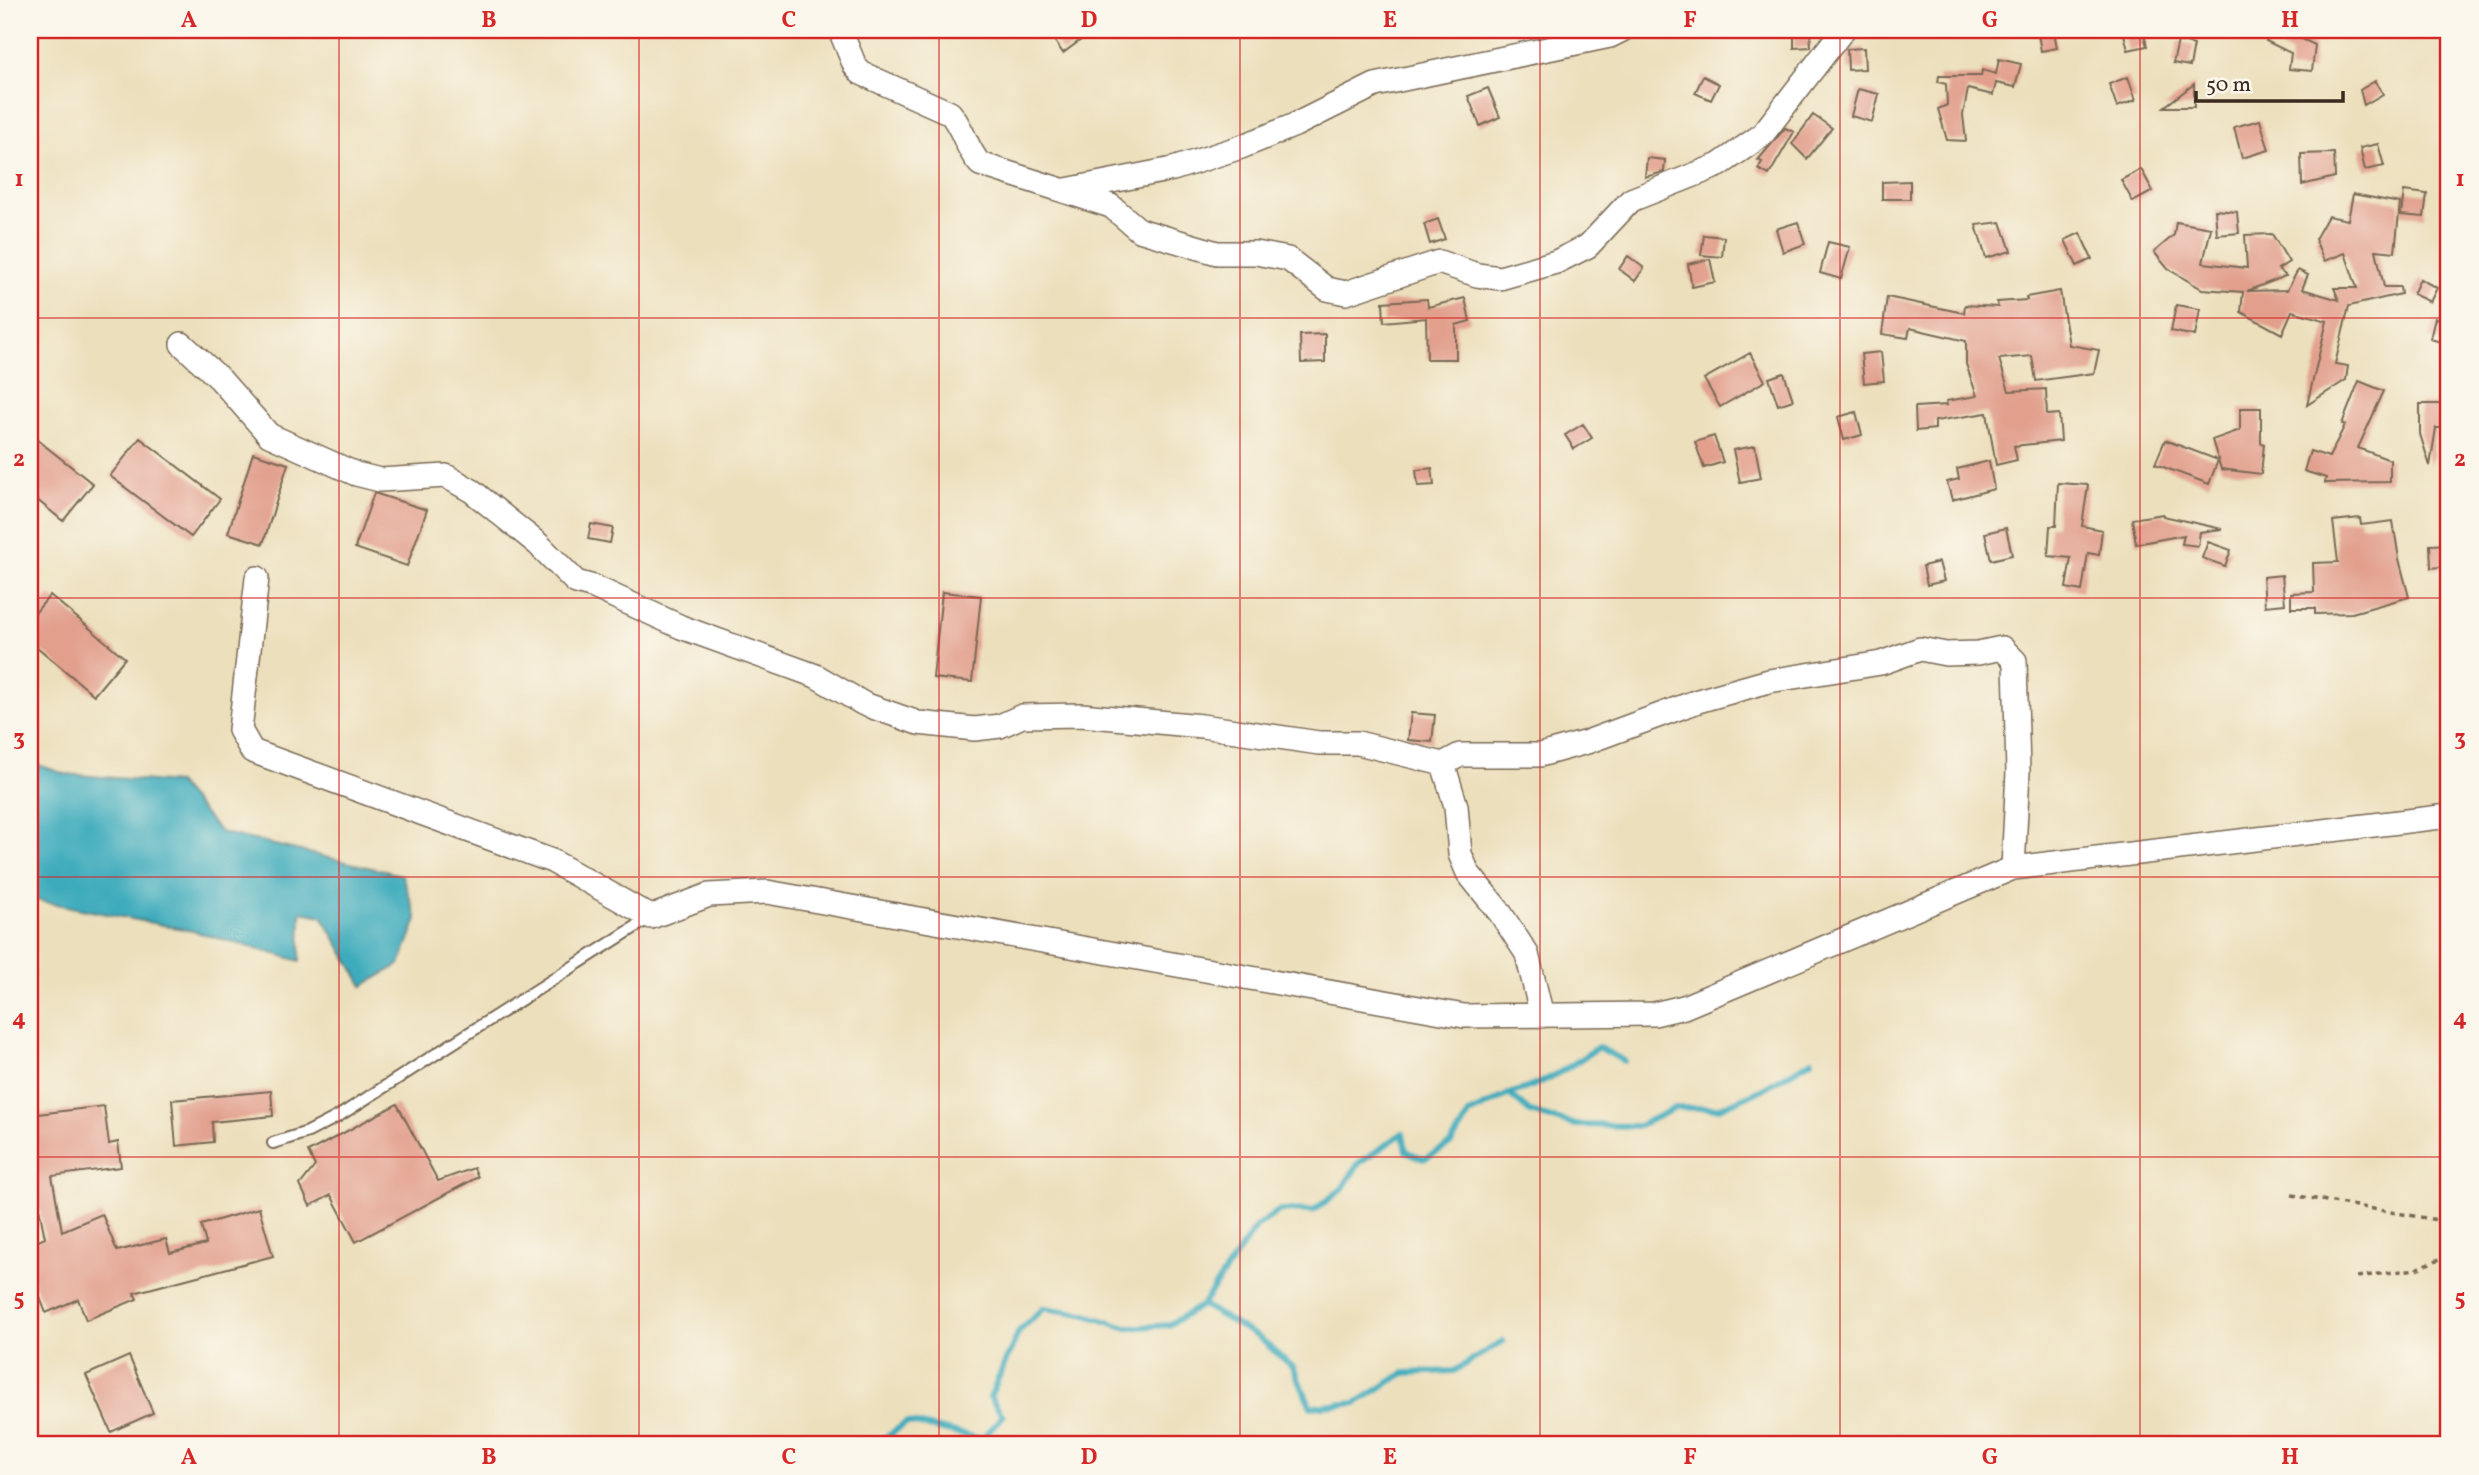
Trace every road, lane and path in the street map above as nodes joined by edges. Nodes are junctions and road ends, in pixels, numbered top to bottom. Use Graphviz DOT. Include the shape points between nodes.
graph roads {
  1 [pos="840,30"];
  2 [pos="1622,30"];
  3 [pos="1843,30"];
  4 [pos="1066,190"];
  5 [pos="182,344"];
  6 [pos="257,578"];
  7 [pos="1443,764"];
  8 [pos="2449,816"];
  9 [pos="2013,868"];
  10 [pos="651,917"];
  11 [pos="1542,1016"];
  12 [pos="273,1143"];
  13 [pos="2292,1195"];
  14 [pos="2449,1222"];
  15 [pos="2449,1255"];
  16 [pos="2357,1277"];
  1 -- 4 [label="street" via="861,73 950,113 980,164"];
  2 -- 4 [label="street" via="1375,85 1241,147 1173,169"];
  3 -- 4 [label="street" via="1762,135 1719,166 1631,200 1588,246 1556,262 1500,278 1438,262 1346,293 1326,289 1288,259 1217,253 1139,230 1111,206"];
  5 -- 7 [label="street" via="269,435 380,480 446,476 538,544 576,582 681,627 816,676 864,704 918,723 975,729 1000,726 1022,716 1081,715 1319,743 1357,743"];
  6 -- 10 [label="street" via="240,730 252,751 552,861"];
  7 -- 9 [label="street" via="1460,755 1539,755 1733,691 1881,663 1920,649 1946,654 2003,648 2014,661 2018,772"];
  7 -- 11 [label="street" via="1456,806 1460,854 1468,873 1527,954"];
  8 -- 9 [label="street"];
  9 -- 11 [label="street" via="1684,1007 1654,1014"];
  10 -- 11 [label="street" via="709,895 767,892 1464,1016"];
  10 -- 12 [label="lane" via="337,1116"];
  13 -- 14 [label="path"];
  15 -- 16 [label="path" via="2416,1269"];
}
